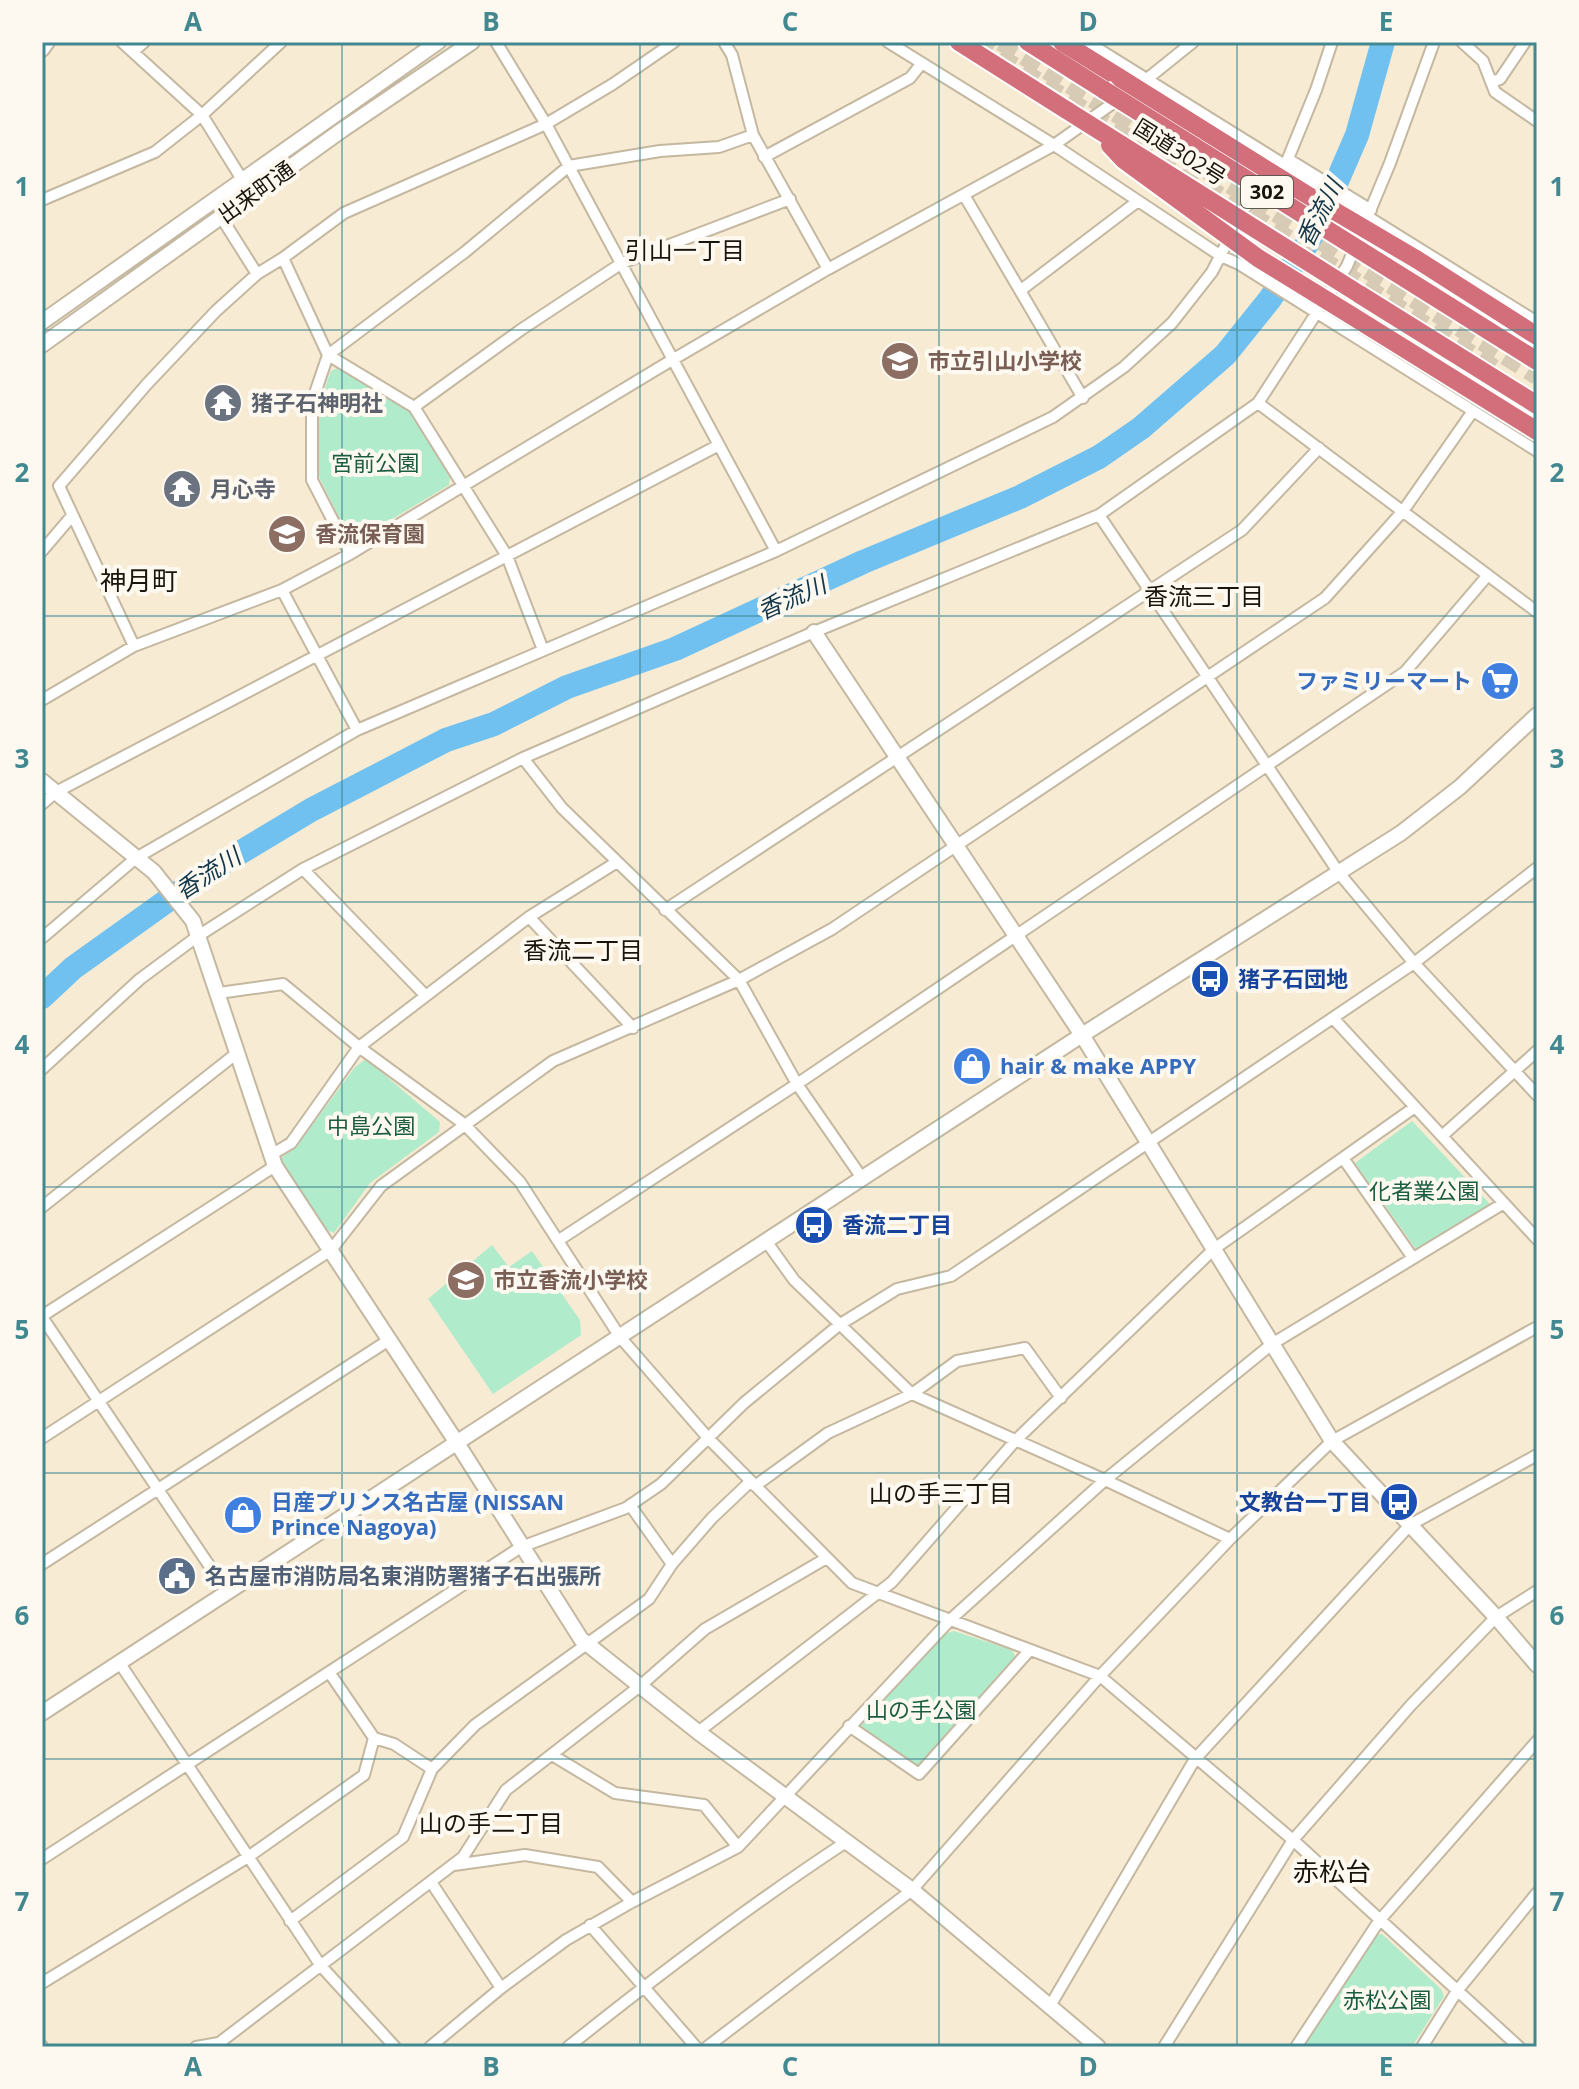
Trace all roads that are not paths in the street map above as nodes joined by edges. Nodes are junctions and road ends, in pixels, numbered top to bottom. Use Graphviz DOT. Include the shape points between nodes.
graph roads {
  1 [pos="47,42"];
  2 [pos="122,42"];
  3 [pos="144,42"];
  4 [pos="281,42"];
  5 [pos="438,42"];
  6 [pos="472,42"];
  7 [pos="496,42"];
  8 [pos="674,42"];
  9 [pos="724,42"];
  10 [pos="888,42"];
  11 [pos="959,42"];
  12 [pos="1028,42"];
  13 [pos="1062,42"];
  14 [pos="1087,42"];
  15 [pos="1193,42"];
  16 [pos="1332,42"];
  17 [pos="1434,42"];
  18 [pos="1462,42"];
  19 [pos="1525,42"];
  20 [pos="42,49"];
  21 [pos="133,52"];
  22 [pos="922,63"];
  23 [pos="1147,79"];
  24 [pos="1491,82"];
  25 [pos="202,115"];
  26 [pos="1537,121"];
  27 [pos="546,124"];
  28 [pos="1095,128"];
  29 [pos="753,135"];
  30 [pos="1054,145"];
  31 [pos="764,157"];
  32 [pos="569,166"];
  33 [pos="1284,167"];
  34 [pos="243,181"];
  35 [pos="964,195"];
  36 [pos="790,199"];
  37 [pos="42,200"];
  38 [pos="1138,201"];
  39 [pos="1365,212"];
  40 [pos="221,217"];
  41 [pos="1221,256"];
  42 [pos="283,258"];
  43 [pos="622,263"];
  44 [pos="828,269"];
  45 [pos="257,274"];
  46 [pos="1021,290"];
  47 [pos="1318,313"];
  48 [pos="42,322"];
  49 [pos="1537,322"];
  50 [pos="1537,336"];
  51 [pos="42,345"];
  52 [pos="328,355"];
  53 [pos="672,360"];
  54 [pos="1537,361"];
  55 [pos="1083,398"];
  56 [pos="1258,403"];
  57 [pos="1537,405"];
  58 [pos="414,407"];
  59 [pos="1473,411"];
  60 [pos="1537,431"];
  61 [pos="719,445"];
  62 [pos="1319,448"];
  63 [pos="1537,451"];
  64 [pos="463,485"];
  65 [pos="1403,511"];
  66 [pos="1099,515"];
  67 [pos="71,517"];
  68 [pos="42,551"];
  69 [pos="776,551"];
  70 [pos="350,554"];
  71 [pos="507,556"];
  72 [pos="1488,575"];
  73 [pos="282,590"];
  74 [pos="1150,591"];
  75 [pos="1537,612"];
  76 [pos="814,632"];
  77 [pos="134,646"];
  78 [pos="543,650"];
  79 [pos="316,656"];
  80 [pos="1208,677"];
  81 [pos="42,700"];
  82 [pos="1537,715"];
  83 [pos="357,730"];
  84 [pos="897,757"];
  85 [pos="523,758"];
  86 [pos="1267,765"];
  87 [pos="42,781"];
  88 [pos="56,792"];
  89 [pos="42,804"];
  90 [pos="956,845"];
  91 [pos="136,858"];
  92 [pos="617,862"];
  93 [pos="1537,868"];
  94 [pos="303,869"];
  95 [pos="1339,873"];
  96 [pos="665,910"];
  97 [pos="529,917"];
  98 [pos="1016,935"];
  99 [pos="198,936"];
  100 [pos="42,938"];
  101 [pos="1414,963"];
  102 [pos="739,980"];
  103 [pos="219,993"];
  104 [pos="425,995"];
  105 [pos="1333,1018"];
  106 [pos="633,1028"];
  107 [pos="1082,1035"];
  108 [pos="359,1047"];
  109 [pos="1537,1051"];
  110 [pos="237,1053"];
  111 [pos="42,1069"];
  112 [pos="1515,1071"];
  113 [pos="797,1084"];
  114 [pos="1537,1095"];
  115 [pos="1415,1107"];
  116 [pos="464,1124"];
  117 [pos="1442,1136"];
  118 [pos="1148,1143"];
  119 [pos="1343,1158"];
  120 [pos="273,1161"];
  121 [pos="862,1178"];
  122 [pos="1504,1203"];
  123 [pos="42,1207"];
  124 [pos="1537,1239"];
  125 [pos="559,1240"];
  126 [pos="766,1241"];
  127 [pos="1214,1249"];
  128 [pos="331,1250"];
  129 [pos="1413,1258"];
  130 [pos="42,1317"];
  131 [pos="839,1325"];
  132 [pos="1537,1327"];
  133 [pos="620,1337"];
  134 [pos="389,1340"];
  135 [pos="1272,1344"];
  136 [pos="912,1394"];
  137 [pos="1061,1398"];
  138 [pos="97,1402"];
  139 [pos="42,1438"];
  140 [pos="709,1439"];
  141 [pos="1016,1440"];
  142 [pos="1332,1441"];
  143 [pos="457,1443"];
  144 [pos="1537,1455"];
  145 [pos="1105,1480"];
  146 [pos="753,1484"];
  147 [pos="159,1488"];
  148 [pos="630,1505"];
  149 [pos="1410,1525"];
  150 [pos="1230,1539"];
  151 [pos="521,1547"];
  152 [pos="825,1559"];
  153 [pos="42,1564"];
  154 [pos="672,1564"];
  155 [pos="1537,1591"];
  156 [pos="227,1592"];
  157 [pos="879,1593"];
  158 [pos="1496,1617"];
  159 [pos="950,1620"];
  160 [pos="588,1645"];
  161 [pos="1029,1651"];
  162 [pos="119,1662"];
  163 [pos="1537,1665"];
  164 [pos="329,1672"];
  165 [pos="1100,1676"];
  166 [pos="640,1686"];
  167 [pos="42,1713"];
  168 [pos="849,1726"];
  169 [pos="698,1732"];
  170 [pos="374,1738"];
  171 [pos="1537,1741"];
  172 [pos="552,1755"];
  173 [pos="1195,1759"];
  174 [pos="187,1764"];
  175 [pos="432,1769"];
  176 [pos="784,1796"];
  177 [pos="1293,1840"];
  178 [pos="846,1842"];
  179 [pos="738,1847"];
  180 [pos="248,1857"];
  181 [pos="42,1859"];
  182 [pos="453,1866"];
  183 [pos="431,1882"];
  184 [pos="912,1890"];
  185 [pos="1537,1893"];
  186 [pos="632,1902"];
  187 [pos="290,1921"];
  188 [pos="1379,1921"];
  189 [pos="590,1925"];
  190 [pos="321,1966"];
  191 [pos="42,1983"];
  192 [pos="643,1987"];
  193 [pos="501,1988"];
  194 [pos="1457,1991"];
  195 [pos="1050,2006"];
  196 [pos="196,2047"];
  197 [pos="395,2047"];
  198 [pos="430,2047"];
  199 [pos="568,2047"];
  200 [pos="696,2047"];
  201 [pos="707,2047"];
  202 [pos="1098,2047"];
  203 [pos="1164,2047"];
  204 [pos="1296,2047"];
  205 [pos="1422,2047"];
  206 [pos="1519,2047"];
  1 -- 20 [label="street"];
  2 -- 21 [label="street"];
  3 -- 21 [label="street"];
  4 -- 25 [label="street"];
  5 -- 34 [label="street, 出来町通"];
  6 -- 40 [label="street, 出来町通"];
  7 -- 27 [label="street"];
  8 -- 27 [label="street"];
  9 -- 29 [label="street"];
  10 -- 22 [label="street"];
  11 -- 28 [label="highway, 国道302号 / 302, bridge"];
  12 -- 54 [label="highway, 国道302号 / 302, bridge"];
  13 -- 33 [label="highway, bridge" via="1120,78 1183,105"];
  14 -- 23 [label="street"];
  15 -- 23 [label="street"];
  16 -- 33 [label="street"];
  17 -- 39 [label="street"];
  18 -- 24 [label="street" via="1483,61"];
  19 -- 24 [label="street" via="1500,79"];
  21 -- 25 [label="street"];
  22 -- 30 [label="street"];
  22 -- 31 [label="street" via="910,78"];
  23 -- 30 [label="street"];
  23 -- 33 [label="street"];
  24 -- 26 [label="street" via="1495,92"];
  25 -- 34 [label="street"];
  25 -- 37 [label="street" via="155,152"];
  27 -- 32 [label="street"];
  27 -- 42 [label="street" via="344,213"];
  28 -- 57 [label="highway, 国道302号 / 302, bridge"];
  28 -- 60 [label="highway, bridge" via="1124,160 1258,258"];
  29 -- 31 [label="street"];
  29 -- 32 [label="street" via="719,147"];
  30 -- 35 [label="street"];
  30 -- 38 [label="street"];
  31 -- 36 [label="street"];
  32 -- 43 [label="street"];
  32 -- 52 [label="street"];
  33 -- 39 [label="street" via="1306,174"];
  33 -- 41 [label="street" via="1244,209"];
  33 -- 50 [label="highway, bridge"];
  34 -- 48 [label="street, 出来町通"];
  35 -- 44 [label="street"];
  35 -- 46 [label="street"];
  36 -- 43 [label="street"];
  36 -- 44 [label="street"];
  38 -- 41 [label="street"];
  38 -- 46 [label="street"];
  39 -- 47 [label="street" via="1347,266"];
  39 -- 49 [label="street"];
  40 -- 45 [label="street"];
  40 -- 51 [label="street, 出来町通"];
  41 -- 47 [label="street"];
  41 -- 55 [label="street" via="1172,323"];
  42 -- 45 [label="street"];
  42 -- 52 [label="street"];
  43 -- 53 [label="street"];
  43 -- 58 [label="street"];
  44 -- 53 [label="street"];
  45 -- 67 [label="street" via="147,384 59,486"];
  46 -- 55 [label="street"];
  47 -- 56 [label="street"];
  47 -- 59 [label="street"];
  52 -- 58 [label="street"];
  52 -- 70 [label="street" via="312,402 312,480"];
  53 -- 61 [label="street"];
  53 -- 64 [label="street"];
  55 -- 69 [label="street"];
  56 -- 62 [label="street"];
  56 -- 66 [label="street"];
  58 -- 64 [label="street"];
  59 -- 63 [label="street"];
  59 -- 65 [label="street"];
  61 -- 69 [label="street"];
  61 -- 71 [label="street"];
  62 -- 65 [label="street"];
  62 -- 74 [label="street" via="1242,530"];
  64 -- 70 [label="street"];
  64 -- 71 [label="street"];
  65 -- 72 [label="street"];
  65 -- 80 [label="street" via="1325,598"];
  66 -- 74 [label="street"];
  66 -- 76 [label="street"];
  67 -- 68 [label="street"];
  67 -- 77 [label="street"];
  69 -- 78 [label="street"];
  70 -- 73 [label="street"];
  71 -- 78 [label="street"];
  71 -- 79 [label="street"];
  72 -- 75 [label="street"];
  72 -- 86 [label="street" via="1405,672"];
  73 -- 77 [label="street"];
  73 -- 79 [label="street"];
  74 -- 80 [label="street"];
  74 -- 84 [label="street"];
  76 -- 84 [label="street"];
  76 -- 85 [label="street"];
  77 -- 81 [label="street"];
  78 -- 83 [label="street"];
  79 -- 83 [label="street"];
  79 -- 88 [label="street"];
  80 -- 86 [label="street"];
  80 -- 90 [label="street"];
  82 -- 95 [label="street" via="1460,787"];
  83 -- 91 [label="street"];
  84 -- 90 [label="street"];
  84 -- 96 [label="street"];
  85 -- 92 [label="street" via="562,808"];
  85 -- 94 [label="street"];
  86 -- 95 [label="street"];
  86 -- 98 [label="street"];
  87 -- 88 [label="street"];
  88 -- 89 [label="street"];
  88 -- 91 [label="street"];
  90 -- 98 [label="street"];
  90 -- 102 [label="street" via="832,929"];
  91 -- 99 [label="street" via="154,872"];
  91 -- 100 [label="street"];
  92 -- 96 [label="street"];
  92 -- 97 [label="street"];
  93 -- 101 [label="street"];
  94 -- 99 [label="street"];
  94 -- 104 [label="street"];
  95 -- 101 [label="street"];
  95 -- 107 [label="street"];
  96 -- 102 [label="street"];
  97 -- 104 [label="street"];
  97 -- 106 [label="street"];
  98 -- 107 [label="street"];
  98 -- 113 [label="street"];
  99 -- 103 [label="street"];
  99 -- 111 [label="street" via="140,979"];
  101 -- 105 [label="street"];
  101 -- 112 [label="street"];
  102 -- 106 [label="street"];
  102 -- 113 [label="street"];
  103 -- 108 [label="street" via="283,984"];
  103 -- 110 [label="street"];
  104 -- 108 [label="street"];
  105 -- 115 [label="street"];
  105 -- 118 [label="street"];
  106 -- 116 [label="street" via="553,1061"];
  107 -- 118 [label="street"];
  107 -- 121 [label="street"];
  108 -- 116 [label="street"];
  108 -- 120 [label="street"];
  109 -- 112 [label="street"];
  110 -- 120 [label="street"];
  110 -- 123 [label="street"];
  112 -- 114 [label="street"];
  112 -- 117 [label="street"];
  113 -- 121 [label="street"];
  113 -- 125 [label="street"];
  115 -- 117 [label="street"];
  115 -- 119 [label="street"];
  116 -- 125 [label="street" via="520,1182"];
  116 -- 128 [label="street" via="381,1186"];
  117 -- 122 [label="street"];
  118 -- 127 [label="street"];
  118 -- 131 [label="street" via="951,1276 897,1289"];
  119 -- 127 [label="street"];
  119 -- 129 [label="street"];
  120 -- 128 [label="street"];
  120 -- 130 [label="street"];
  121 -- 126 [label="street"];
  122 -- 124 [label="street"];
  122 -- 129 [label="street"];
  125 -- 133 [label="street"];
  126 -- 131 [label="street" via="794,1280"];
  126 -- 133 [label="street"];
  127 -- 135 [label="street"];
  127 -- 137 [label="street"];
  128 -- 134 [label="street"];
  128 -- 138 [label="street"];
  129 -- 135 [label="street"];
  130 -- 138 [label="street"];
  131 -- 136 [label="street"];
  131 -- 140 [label="street"];
  132 -- 142 [label="street"];
  133 -- 140 [label="street"];
  133 -- 143 [label="street"];
  134 -- 143 [label="street"];
  134 -- 147 [label="street"];
  135 -- 142 [label="street"];
  135 -- 145 [label="street"];
  136 -- 137 [label="street" via="957,1361 1025,1348"];
  136 -- 141 [label="street"];
  136 -- 146 [label="street" via="828,1433"];
  137 -- 141 [label="street"];
  138 -- 139 [label="street"];
  138 -- 147 [label="street"];
  140 -- 146 [label="street"];
  140 -- 148 [label="street"];
  141 -- 145 [label="street"];
  141 -- 157 [label="street"];
  142 -- 149 [label="street"];
  142 -- 150 [label="street"];
  143 -- 151 [label="street"];
  143 -- 156 [label="street"];
  144 -- 149 [label="street"];
  145 -- 150 [label="street"];
  145 -- 159 [label="street"];
  146 -- 152 [label="street"];
  146 -- 154 [label="street" via="712,1518"];
  147 -- 153 [label="street"];
  147 -- 156 [label="street"];
  148 -- 151 [label="street"];
  148 -- 154 [label="street"];
  149 -- 158 [label="street"];
  149 -- 173 [label="street"];
  150 -- 165 [label="street"];
  151 -- 160 [label="street"];
  151 -- 164 [label="street"];
  152 -- 157 [label="street" via="852,1583"];
  152 -- 166 [label="street" via="705,1629"];
  154 -- 160 [label="street" via="649,1599"];
  155 -- 158 [label="street"];
  156 -- 162 [label="street"];
  157 -- 159 [label="street"];
  157 -- 169 [label="street"];
  158 -- 163 [label="street"];
  158 -- 177 [label="street"];
  159 -- 161 [label="street"];
  159 -- 168 [label="street"];
  160 -- 166 [label="street"];
  160 -- 175 [label="street" via="475,1725"];
  161 -- 165 [label="street"];
  161 -- 168 [label="street" via="919,1774"];
  162 -- 167 [label="street"];
  162 -- 174 [label="street"];
  164 -- 170 [label="street"];
  164 -- 174 [label="street"];
  165 -- 173 [label="street"];
  165 -- 184 [label="street"];
  166 -- 169 [label="street"];
  166 -- 172 [label="street"];
  168 -- 176 [label="street"];
  169 -- 176 [label="street"];
  170 -- 175 [label="street" via="394,1744"];
  170 -- 180 [label="street" via="364,1775"];
  171 -- 188 [label="street"];
  172 -- 179 [label="street" via="615,1793 704,1805"];
  172 -- 182 [label="street" via="506,1790"];
  173 -- 177 [label="street"];
  173 -- 195 [label="street"];
  174 -- 180 [label="street"];
  174 -- 181 [label="street"];
  175 -- 187 [label="street" via="403,1837"];
  176 -- 178 [label="street"];
  176 -- 179 [label="street"];
  177 -- 188 [label="street"];
  177 -- 203 [label="street"];
  178 -- 184 [label="street"];
  178 -- 192 [label="street"];
  179 -- 186 [label="street"];
  180 -- 187 [label="street"];
  180 -- 191 [label="street"];
  182 -- 183 [label="street"];
  182 -- 186 [label="street" via="525,1855 598,1867"];
  183 -- 190 [label="street"];
  183 -- 193 [label="street"];
  184 -- 195 [label="street"];
  184 -- 201 [label="street"];
  185 -- 194 [label="street"];
  186 -- 189 [label="street"];
  187 -- 190 [label="street"];
  188 -- 194 [label="street"];
  188 -- 204 [label="street"];
  189 -- 192 [label="street"];
  189 -- 193 [label="street"];
  190 -- 196 [label="street" via="219,2043"];
  190 -- 197 [label="street"];
  192 -- 199 [label="street"];
  192 -- 200 [label="street"];
  193 -- 198 [label="street"];
  194 -- 205 [label="street"];
  194 -- 206 [label="street"];
  195 -- 202 [label="street"];
}
